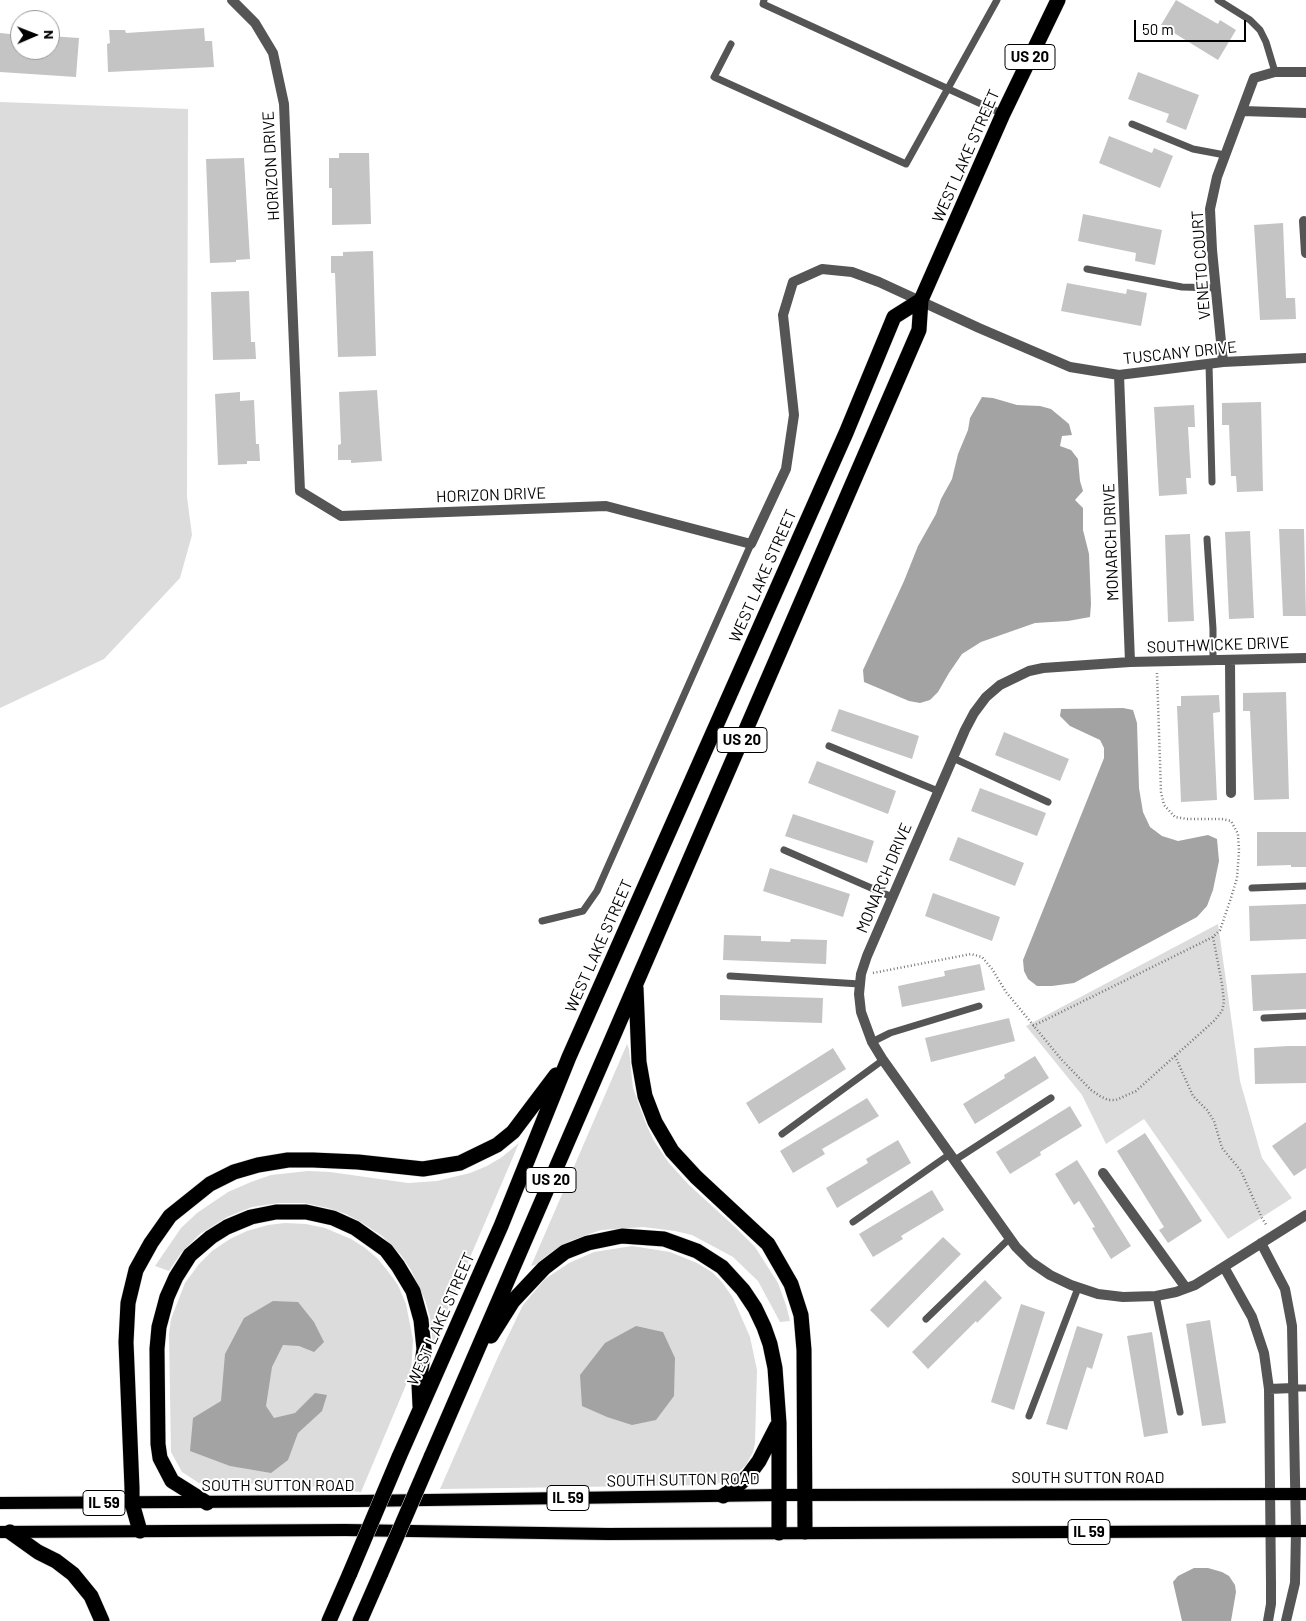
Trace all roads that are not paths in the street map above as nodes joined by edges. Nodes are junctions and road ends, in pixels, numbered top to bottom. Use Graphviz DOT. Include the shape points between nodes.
graph roads {
  1 [pos="232,0"];
  2 [pos="764,0"];
  3 [pos="997,0"];
  4 [pos="1058,0"];
  5 [pos="1218,0"];
  6 [pos="731,44"];
  7 [pos="1275,72"];
  8 [pos="1306,72"];
  9 [pos="947,89"];
  10 [pos="1242,111"];
  11 [pos="1306,113"];
  12 [pos="1002,114"];
  13 [pos="1132,124"];
  14 [pos="1225,155"];
  15 [pos="1304,221"];
  16 [pos="1306,253"];
  17 [pos="1087,269"];
  18 [pos="1216,288"];
  19 [pos="921,300"];
  20 [pos="1306,358"];
  21 [pos="1223,362"];
  22 [pos="1209,364"];
  23 [pos="1119,375"];
  24 [pos="1212,482"];
  25 [pos="1207,540"];
  26 [pos="751,544"];
  27 [pos="1306,658"];
  28 [pos="1213,660"];
  29 [pos="1230,660"];
  30 [pos="1130,662"];
  31 [pos="829,746"];
  32 [pos="952,758"];
  33 [pos="938,791"];
  34 [pos="1231,792"];
  35 [pos="1048,802"];
  36 [pos="784,850"];
  37 [pos="1306,886"];
  38 [pos="1252,888"];
  39 [pos="892,897"];
  40 [pos="542,921"];
  41 [pos="730,976"];
  42 [pos="860,979"];
  43 [pos="635,984"];
  44 [pos="980,1006"];
  45 [pos="1306,1016"];
  46 [pos="1264,1018"];
  47 [pos="872,1042"];
  48 [pos="569,1057"];
  49 [pos="883,1060"];
  50 [pos="1051,1098"];
  51 [pos="782,1134"];
  52 [pos="952,1157"];
  53 [pos="1103,1173"];
  54 [pos="1306,1215"];
  55 [pos="853,1222"];
  56 [pos="1010,1238"];
  57 [pos="1261,1243"];
  58 [pos="1224,1267"];
  59 [pos="1078,1288"];
  60 [pos="1186,1288"];
  61 [pos="1156,1296"];
  62 [pos="926,1319"];
  63 [pos="466,1375"];
  64 [pos="1293,1388"];
  65 [pos="1306,1388"];
  66 [pos="1269,1389"];
  67 [pos="420,1410"];
  68 [pos="1180,1412"];
  69 [pos="1028,1416"];
  70 [pos="779,1423"];
  71 [pos="1269,1494"];
  72 [pos="1300,1494"];
  73 [pos="779,1495"];
  74 [pos="805,1495"];
  75 [pos="723,1496"];
  76 [pos="0,1503"];
  77 [pos="132,1503"];
  78 [pos="207,1503"];
  79 [pos="140,1531"];
  80 [pos="1270,1531"];
  81 [pos="1301,1531"];
  82 [pos="5,1532"];
  83 [pos="805,1532"];
  84 [pos="779,1533"];
  85 [pos="102,1621"];
  86 [pos="329,1621"];
  87 [pos="360,1621"];
  88 [pos="1268,1621"];
  89 [pos="1286,1621"];
  1 -- 26 [label="street, HORIZON DRIVE" via="255,24 274,52 284,104 300,491 341,516 606,506"];
  2 -- 9 [label="lane" via="764,4"];
  3 -- 9 [label="lane"];
  4 -- 12 [label="highway, WEST LAKE STREET / US 20"];
  5 -- 7 [label="lane" via="1260,30"];
  6 -- 9 [label="lane" via="714,77 906,164"];
  7 -- 8 [label="street, VENETO COURT"];
  7 -- 10 [label="street, VENETO COURT" via="1254,78"];
  9 -- 12 [label="lane"];
  10 -- 11 [label="street"];
  10 -- 14 [label="street, VENETO COURT"];
  12 -- 19 [label="highway, WEST LAKE STREET / US 20"];
  13 -- 14 [label="lane" via="1193,150"];
  14 -- 18 [label="street, VENETO COURT" via="1210,208"];
  15 -- 16 [label="street"];
  17 -- 18 [label="lane" via="1182,287"];
  18 -- 21 [label="street, VENETO COURT"];
  19 -- 23 [label="street, TUSCANY DRIVE" via="1070,367"];
  19 -- 26 [label="street" via="852,272 822,268 793,282 783,315 794,415 786,469"];
  19 -- 43 [label="highway, WEST LAKE STREET / US 20" via="919,330"];
  19 -- 48 [label="highway, WEST LAKE STREET / US 20" via="894,318"];
  20 -- 21 [label="street, TUSCANY DRIVE"];
  21 -- 22 [label="street, TUSCANY DRIVE"];
  22 -- 23 [label="street, TUSCANY DRIVE"];
  22 -- 24 [label="lane"];
  23 -- 30 [label="street, MONARCH DRIVE"];
  25 -- 28 [label="lane"];
  26 -- 40 [label="lane" via="597,891 583,911"];
  27 -- 29 [label="street, SOUTHWICKE DRIVE"];
  28 -- 29 [label="street, SOUTHWICKE DRIVE"];
  28 -- 30 [label="street, SOUTHWICKE DRIVE"];
  29 -- 34 [label="street"];
  30 -- 32 [label="street, MONARCH DRIVE" via="1043,668 1016,676 986,697"];
  31 -- 33 [label="lane"];
  32 -- 33 [label="street, MONARCH DRIVE"];
  32 -- 35 [label="lane"];
  33 -- 39 [label="street, MONARCH DRIVE"];
  36 -- 39 [label="lane"];
  37 -- 38 [label="lane"];
  39 -- 42 [label="street, MONARCH DRIVE"];
  41 -- 42 [label="lane"];
  42 -- 47 [label="street, MONARCH DRIVE" via="862,1012"];
  43 -- 63 [label="highway, WEST LAKE STREET / US 20"];
  43 -- 74 [label="highway" via="639,1062 645,1096 655,1122 672,1151 696,1177 768,1244 791,1284 802,1315"];
  44 -- 47 [label="lane" via="890,1033"];
  45 -- 46 [label="lane"];
  47 -- 49 [label="street, MONARCH DRIVE"];
  48 -- 67 [label="highway, WEST LAKE STREET / US 20" via="501,1226"];
  48 -- 77 [label="highway" via="513,1132 497,1145 460,1163 423,1169 313,1160 266,1164 234,1172 210,1184 170,1216 150,1243 136,1270 128,1303 126,1342"];
  49 -- 51 [label="lane"];
  49 -- 52 [label="street, MONARCH DRIVE"];
  50 -- 52 [label="lane"];
  52 -- 55 [label="lane"];
  52 -- 56 [label="street, MONARCH DRIVE"];
  53 -- 60 [label="street"];
  54 -- 57 [label="street"];
  56 -- 59 [label="street, MONARCH DRIVE" via="1031,1262"];
  56 -- 62 [label="lane"];
  57 -- 58 [label="street"];
  57 -- 64 [label="street" via="1285,1289 1292,1326"];
  58 -- 60 [label="street, MONARCH DRIVE"];
  58 -- 66 [label="street" via="1252,1317 1264,1353"];
  59 -- 61 [label="street, MONARCH DRIVE" via="1123,1298"];
  59 -- 69 [label="lane"];
  60 -- 61 [label="street, MONARCH DRIVE"];
  61 -- 68 [label="lane"];
  63 -- 70 [label="highway" via="513,1301 544,1268 566,1252 588,1243 622,1236 664,1239 697,1251 722,1267 755,1308 764,1327 775,1368"];
  63 -- 87 [label="highway, WEST LAKE STREET / US 20, bridge"];
  64 -- 65 [label="lane"];
  64 -- 66 [label="street"];
  64 -- 72 [label="street"];
  66 -- 71 [label="street"];
  67 -- 78 [label="highway" via="419,1384 424,1349 421,1320 413,1291 386,1250 355,1228 333,1218 306,1212 276,1212 251,1217 227,1227 190,1256 176,1276 167,1296 157,1349 160,1458 172,1481"];
  67 -- 86 [label="highway, WEST LAKE STREET / US 20, bridge"];
  70 -- 73 [label="highway"];
  70 -- 75 [label="highway" via="748,1476"];
  71 -- 72 [label="main road, SOUTH SUTTON ROAD / IL 59"];
  71 -- 74 [label="main road, SOUTH SUTTON ROAD / IL 59"];
  71 -- 80 [label="street"];
  72 -- 81 [label="street"];
  73 -- 74 [label="main road, SOUTH SUTTON ROAD / IL 59"];
  73 -- 75 [label="main road, SOUTH SUTTON ROAD / IL 59"];
  73 -- 84 [label="highway"];
  74 -- 83 [label="highway"];
  75 -- 78 [label="main road, SOUTH SUTTON ROAD / IL 59"];
  76 -- 77 [label="main road, SOUTH SUTTON ROAD / IL 59"];
  77 -- 78 [label="main road, SOUTH SUTTON ROAD / IL 59"];
  77 -- 79 [label="highway"];
  79 -- 82 [label="main road, IL 59"];
  79 -- 84 [label="main road, IL 59"];
  80 -- 81 [label="main road, IL 59"];
  80 -- 83 [label="main road, IL 59"];
  80 -- 88 [label="street" via="1271,1604"];
  81 -- 89 [label="street" via="1295,1583"];
  82 -- 85 [label="highway" via="73,1574 91,1596"];
  83 -- 84 [label="main road, IL 59"];
}
